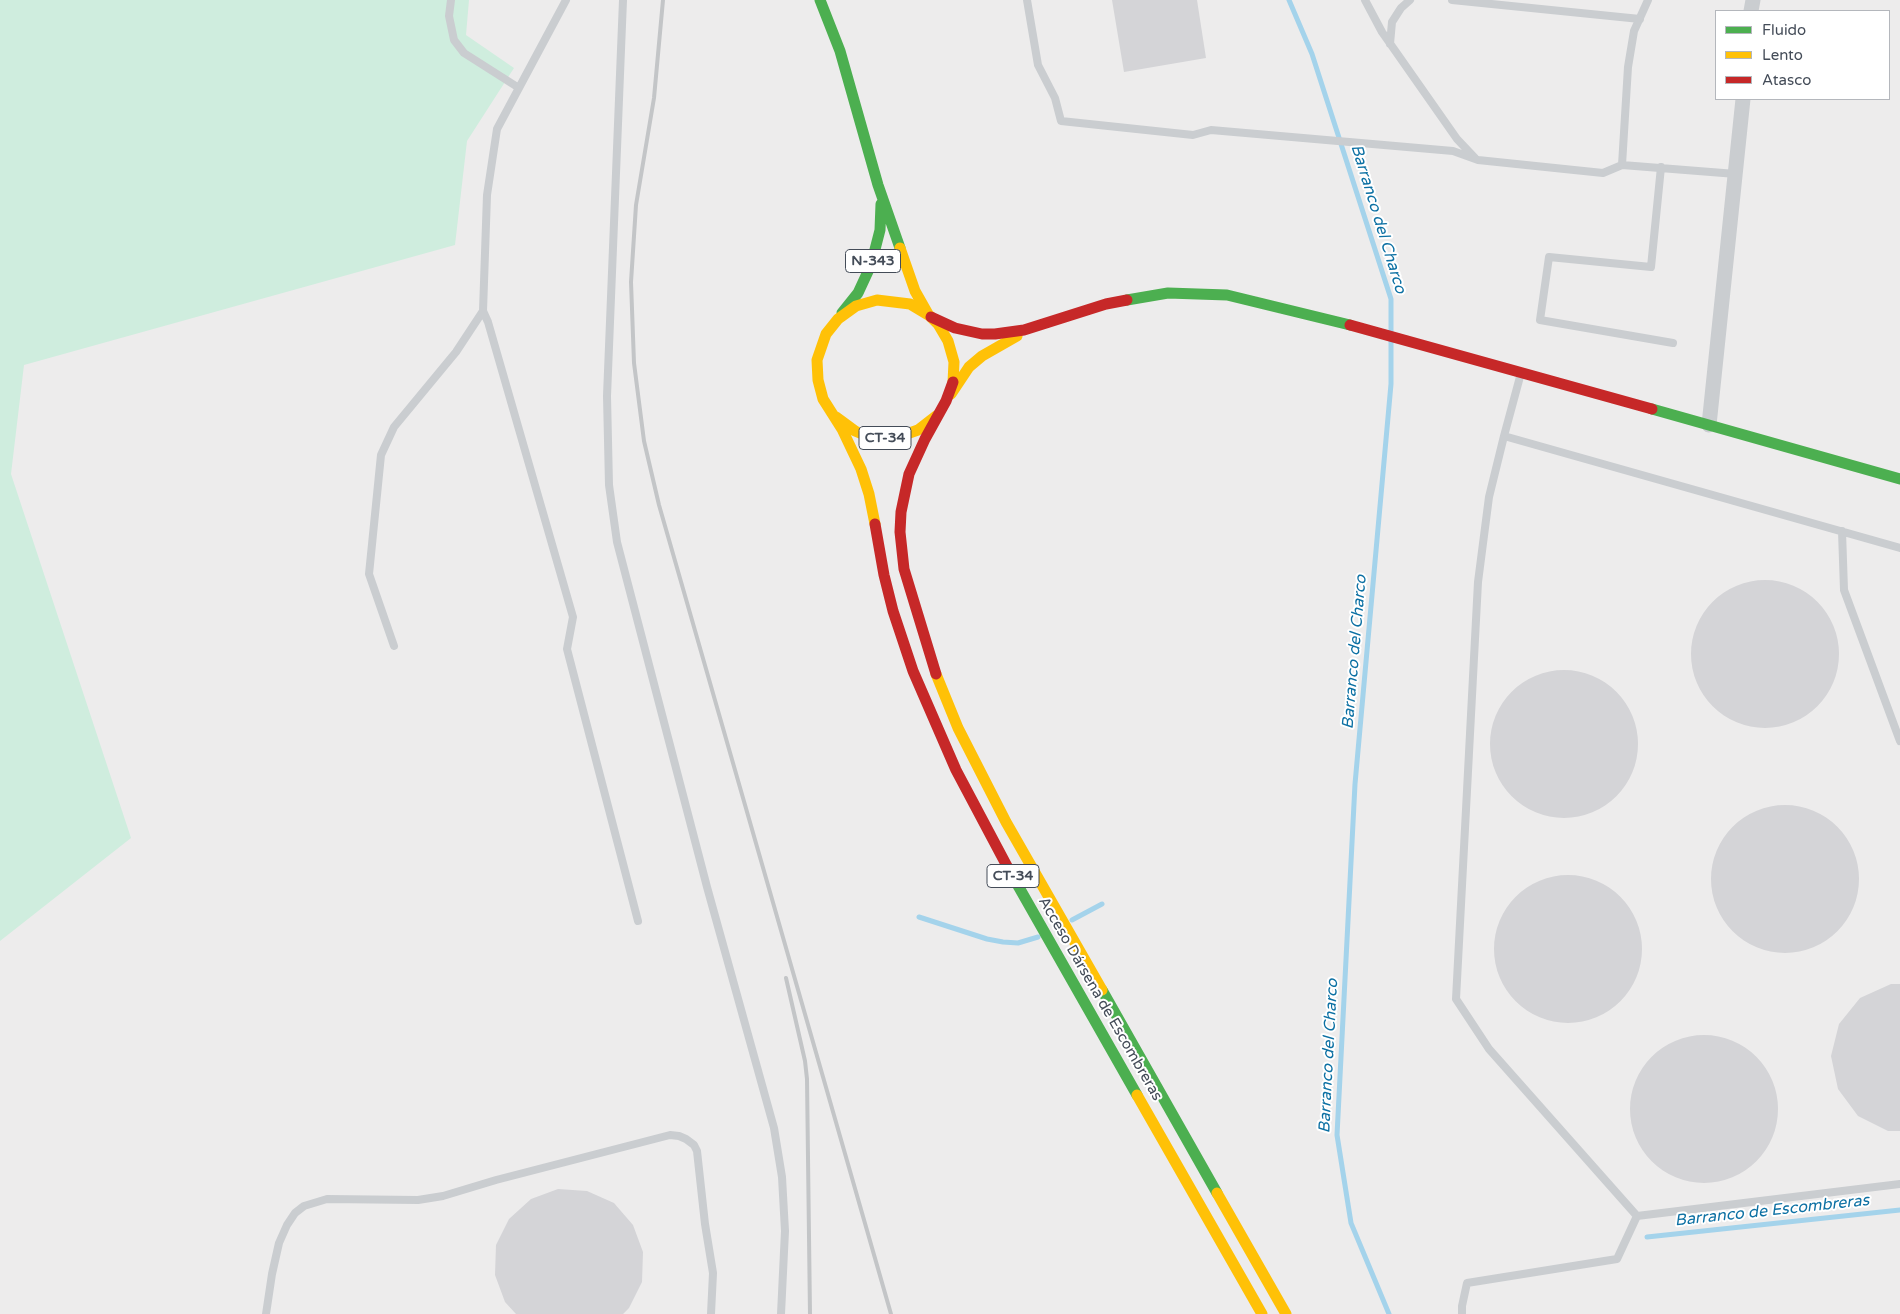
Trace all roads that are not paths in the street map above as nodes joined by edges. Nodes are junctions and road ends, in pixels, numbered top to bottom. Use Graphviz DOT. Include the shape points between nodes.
graph roads {
  1 [pos="451,0"];
  2 [pos="566,0"];
  3 [pos="623,0"];
  4 [pos="820,0"];
  5 [pos="1027,0"];
  6 [pos="1365,0"];
  7 [pos="1410,0"];
  8 [pos="1452,0"];
  9 [pos="1648,0"];
  10 [pos="1640,19"];
  11 [pos="1390,44"];
  12 [pos="519,88"];
  13 [pos="1743,100"];
  14 [pos="1478,160"];
  15 [pos="1622,165"];
  16 [pos="1661,167"];
  17 [pos="1736,174"];
  18 [pos="878,185"];
  19 [pos="483,311"];
  20 [pos="929,315"];
  21 [pos="1047,324"];
  22 [pos="832,325"];
  23 [pos="1673,343"];
  24 [pos="1522,371"];
  25 [pos="943,406"];
  26 [pos="830,410"];
  27 [pos="1709,425"];
  28 [pos="1504,436"];
  29 [pos="1900,479"];
  30 [pos="1842,531"];
  31 [pos="1900,548"];
  32 [pos="394,646"];
  33 [pos="1900,741"];
  34 [pos="638,921"];
  35 [pos="1900,1184"];
  36 [pos="1637,1216"];
  37 [pos="266,1314"];
  38 [pos="711,1314"];
  39 [pos="781,1314"];
  40 [pos="1262,1314"];
  41 [pos="1286,1314"];
  42 [pos="1462,1314"];
  1 -- 12 [label="lane" via="449,16 454,40 464,53"];
  2 -- 12 [label="lane"];
  3 -- 39 [label="lane" via="607,396 609,485 616,542 774,1128 782,1177 785,1231"];
  4 -- 18 [label="main road, N-343" via="840,52"];
  5 -- 14 [label="lane" via="1038,65 1055,98 1061,122 1193,135 1212,130 1300,137 1453,151"];
  6 -- 11 [label="lane"];
  7 -- 11 [label="lane" via="1392,22"];
  8 -- 10 [label="lane"];
  9 -- 10 [label="lane"];
  10 -- 15 [label="lane" via="1634,31 1628,67"];
  11 -- 14 [label="lane" via="1457,139"];
  12 -- 19 [label="lane" via="497,129 487,195"];
  13 -- 17 [label="street"];
  14 -- 15 [label="lane" via="1603,174"];
  15 -- 16 [label="lane"];
  16 -- 17 [label="lane"];
  16 -- 23 [label="lane" via="1651,267 1549,257 1540,320"];
  17 -- 27 [label="street"];
  18 -- 20 [label="main road, N-343" via="915,291"];
  18 -- 22 [label="main road, N-343" via="882,208 872,265 858,293"];
  19 -- 32 [label="lane" via="456,352 394,427 381,455 369,574"];
  19 -- 34 [label="lane" via="573,617 567,649"];
  20 -- 21 [label="main road" via="955,328 982,334 1009,333"];
  20 -- 22 [label="main road, Acceso Dársena de Escombreras / CT-34" via="900,301 877,300 856,306"];
  20 -- 25 [label="main road, Acceso Dársena de Escombreras / CT-34" via="944,332 952,352 953,383"];
  21 -- 24 [label="main road" via="1106,304 1168,293 1227,295"];
  21 -- 25 [label="main road" via="1011,338 982,356 957,383"];
  22 -- 26 [label="main road, Acceso Dársena de Escombreras / CT-34" via="819,351 817,369 820,390"];
  24 -- 27 [label="main road"];
  24 -- 28 [label="lane"];
  25 -- 26 [label="main road, Acceso Dársena de Escombreras / CT-34" via="918,430 888,438 855,431"];
  25 -- 41 [label="main road, Acceso Dársena de Escombreras / CT-34" via="909,474 900,532 904,569 932,664 958,728 1010,829"];
  26 -- 40 [label="main road, Acceso Dársena de Escombreras / CT-34" via="862,469 893,611 940,737 1000,854"];
  27 -- 29 [label="main road"];
  28 -- 30 [label="lane"];
  28 -- 36 [label="lane" via="1489,497 1478,582 1456,999 1489,1049"];
  30 -- 31 [label="lane"];
  30 -- 33 [label="lane" via="1844,590"];
  35 -- 36 [label="lane"];
  36 -- 42 [label="lane" via="1617,1259 1467,1283"];
  37 -- 38 [label="lane" via="279,1243 295,1213 304,1206 327,1199 418,1200 443,1196 670,1135 686,1139 697,1151 713,1273"];
}
